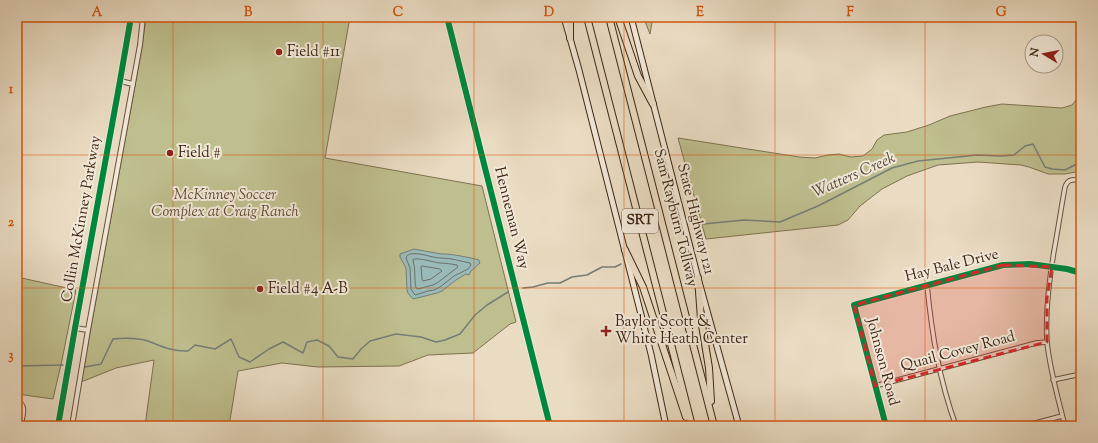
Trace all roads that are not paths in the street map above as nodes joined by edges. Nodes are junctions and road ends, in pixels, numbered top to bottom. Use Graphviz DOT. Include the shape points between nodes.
graph roads {
  1 [pos="131,17"];
  2 [pos="143,17"];
  3 [pos="447,17"];
  4 [pos="564,17"];
  5 [pos="570,17"];
  6 [pos="587,17"];
  7 [pos="609,17"];
  8 [pos="618,17"];
  9 [pos="631,17"];
  10 [pos="570,38"];
  11 [pos="120,81"];
  12 [pos="133,84"];
  13 [pos="653,104"];
  14 [pos="1081,180"];
  15 [pos="625,250"];
  16 [pos="1052,267"];
  17 [pos="1081,273"];
  18 [pos="698,278"];
  19 [pos="928,285"];
  20 [pos="854,305"];
  21 [pos="75,328"];
  22 [pos="88,330"];
  23 [pos="1047,342"];
  24 [pos="939,369"];
  25 [pos="1081,374"];
  26 [pos="1053,380"];
  27 [pos="875,386"];
  28 [pos="17,401"];
  29 [pos="712,416"];
  30 [pos="1062,416"];
  31 [pos="21,426"];
  32 [pos="58,426"];
  33 [pos="72,426"];
  34 [pos="550,426"];
  35 [pos="666,426"];
  36 [pos="691,426"];
  37 [pos="714,426"];
  38 [pos="740,426"];
  39 [pos="886,426"];
  40 [pos="956,426"];
  41 [pos="1024,426"];
  42 [pos="1065,426"];
  1 -- 11 [label="street, Collin McKinney Parkway"];
  2 -- 12 [label="street, Collin McKinney Parkway"];
  3 -- 34 [label="street, Henneman Way"];
  4 -- 10 [label="main road"];
  5 -- 10 [label="highway"];
  6 -- 36 [label="highway, SRT"];
  7 -- 29 [label="highway, Sam Rayburn Tollway / SRT"];
  8 -- 13 [label="highway" via="638,76"];
  9 -- 13 [label="main road, State Highway 121"];
  10 -- 15 [label="main road"];
  11 -- 12 [label="street"];
  11 -- 21 [label="street, Collin McKinney Parkway"];
  12 -- 22 [label="street, Collin McKinney Parkway"];
  13 -- 18 [label="main road, State Highway 121"];
  14 -- 16 [label="street" via="1071,180 1065,187"];
  15 -- 35 [label="main road"];
  15 -- 36 [label="highway" via="643,287"];
  16 -- 17 [label="street, Hay Bale Drive"];
  16 -- 19 [label="street, Hay Bale Drive" via="1030,264 1003,265"];
  16 -- 23 [label="street" via="1047,298"];
  18 -- 29 [label="highway"];
  18 -- 38 [label="main road, State Highway 121"];
  19 -- 20 [label="street, Hay Bale Drive"];
  19 -- 24 [label="street"];
  20 -- 27 [label="street, Johnson Road"];
  21 -- 22 [label="street"];
  21 -- 32 [label="street, Collin McKinney Parkway"];
  22 -- 33 [label="street, Collin McKinney Parkway"];
  23 -- 24 [label="street, Quail Covey Road"];
  23 -- 26 [label="street"];
  24 -- 27 [label="street, Quail Covey Road"];
  24 -- 40 [label="street"];
  25 -- 26 [label="street"];
  26 -- 30 [label="street"];
  27 -- 39 [label="street, Johnson Road"];
  28 -- 31 [label="street" via="24,407"];
  29 -- 37 [label="highway, Sam Rayburn Tollway / SRT"];
  30 -- 41 [label="street"];
  30 -- 42 [label="street"];
}
